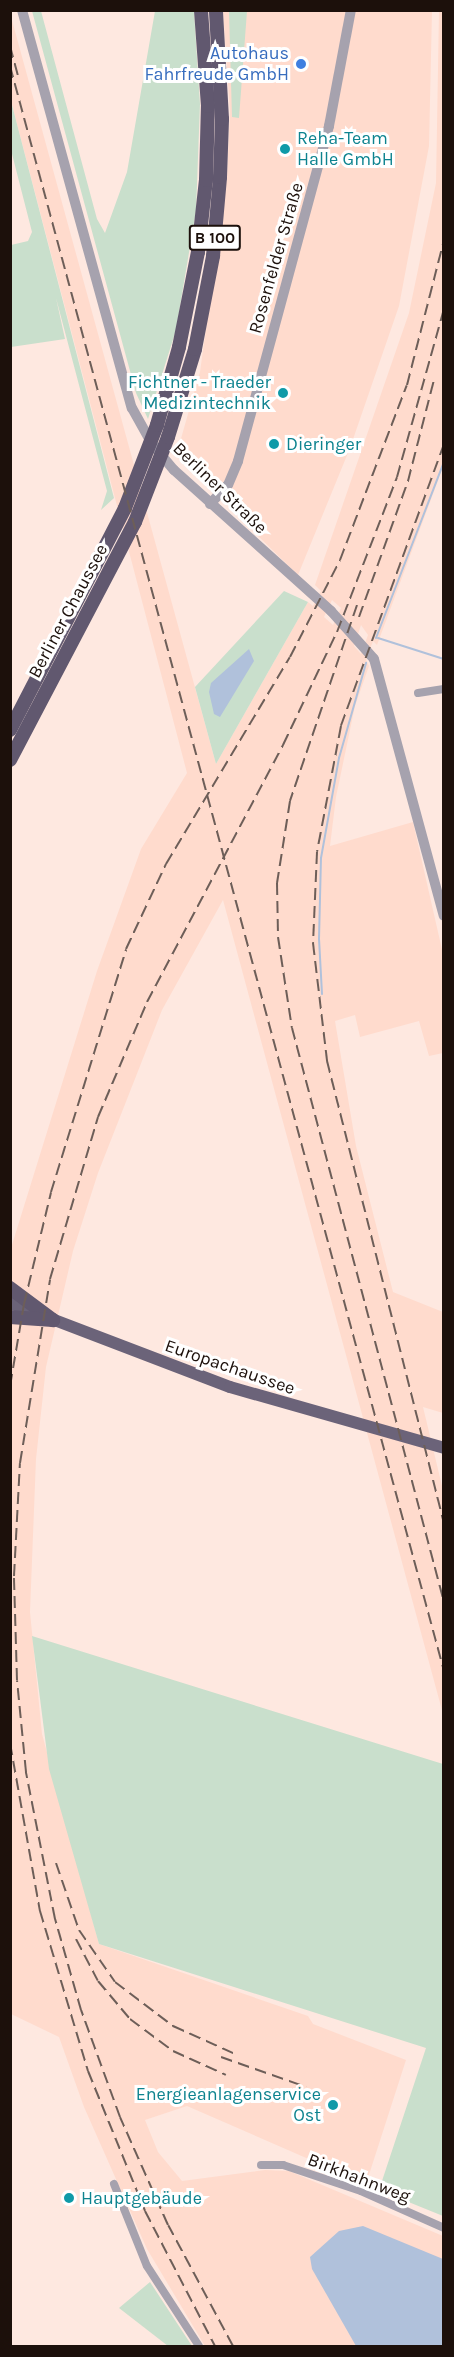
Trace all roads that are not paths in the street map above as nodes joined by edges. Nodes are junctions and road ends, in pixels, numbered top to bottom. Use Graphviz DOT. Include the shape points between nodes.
graph roads {
  1 [pos="22,10"];
  2 [pos="201,10"];
  3 [pos="216,10"];
  4 [pos="351,10"];
  5 [pos="210,504"];
  6 [pos="444,689"];
  7 [pos="418,693"];
  8 [pos="10,730"];
  9 [pos="10,760"];
  10 [pos="444,916"];
  11 [pos="12,1296"];
  12 [pos="10,1317"];
  13 [pos="53,1320"];
  14 [pos="441,1447"];
  15 [pos="261,2164"];
  16 [pos="114,2184"];
  17 [pos="444,2228"];
  18 [pos="199,2346"];
  1 -- 5 [label="street, Berliner Straße" via="128,398 152,444"];
  2 -- 8 [label="highway, Berliner Chaussee / B 100" via="208,106 203,213 186,317 157,425 114,533"];
  3 -- 9 [label="highway, Berliner Chaussee / B 100" via="222,118 217,215 201,320 168,436 145,498 125,544"];
  4 -- 5 [label="street, Rosenfelder Straße" via="329,126 238,460 228,485"];
  5 -- 10 [label="street, Berliner Straße" via="331,611 374,658"];
  6 -- 7 [label="street"];
  11 -- 13 [label="highway"];
  12 -- 13 [label="highway"];
  13 -- 14 [label="main road, Europachaussee" via="230,1387 356,1426"];
  15 -- 17 [label="street, Birkhahnweg" via="283,2165 361,2192"];
  16 -- 18 [label="street" via="147,2265"];
}
